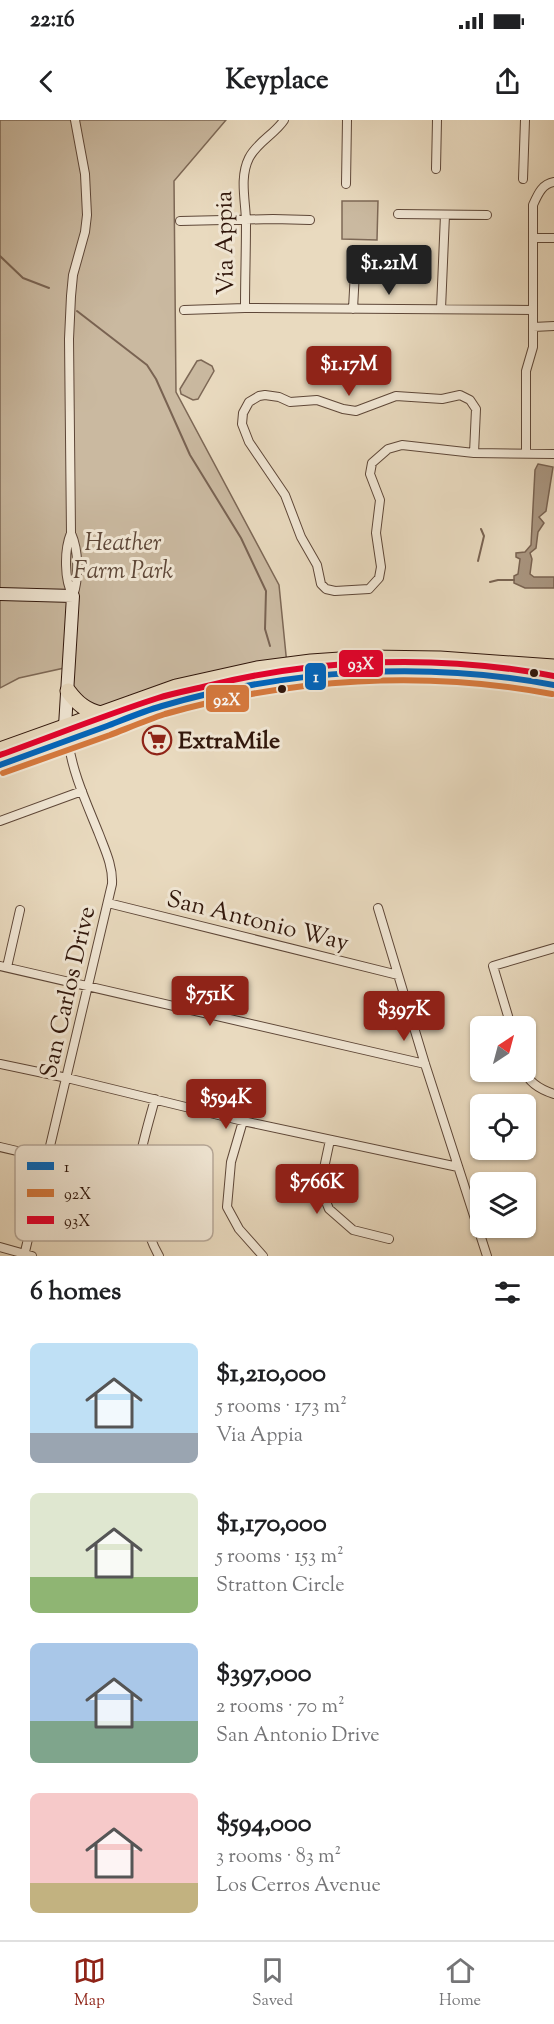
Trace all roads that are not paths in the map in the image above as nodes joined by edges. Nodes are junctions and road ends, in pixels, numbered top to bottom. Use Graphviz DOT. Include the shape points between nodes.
graph roads {
  1 [pos="75,120"];
  2 [pos="284,120"];
  3 [pos="347,120"];
  4 [pos="436,120"];
  5 [pos="525,120"];
  6 [pos="436,169"];
  7 [pos="523,179"];
  8 [pos="554,182"];
  9 [pos="346,184"];
  10 [pos="398,214"];
  11 [pos="445,215"];
  12 [pos="487,215"];
  13 [pos="246,220"];
  14 [pos="310,220"];
  15 [pos="180,221"];
  16 [pos="534,238"];
  17 [pos="554,238"];
  18 [pos="356,252"];
  19 [pos="244,308"];
  20 [pos="353,309"];
  21 [pos="441,309"];
  22 [pos="184,310"];
  23 [pos="533,310"];
  24 [pos="554,326"];
  25 [pos="533,327"];
  26 [pos="526,452"];
  27 [pos="474,453"];
  28 [pos="554,454"];
  29 [pos="0,594"];
  30 [pos="73,596"];
  31 [pos="554,667"];
  32 [pos="254,670"];
  33 [pos="554,684"];
  34 [pos="68,691"];
  35 [pos="213,693"];
  36 [pos="101,714"];
  37 [pos="66,733"];
  38 [pos="0,750"];
  39 [pos="0,765"];
  40 [pos="82,791"];
  41 [pos="0,821"];
  42 [pos="108,903"];
  43 [pos="378,908"];
  44 [pos="20,910"];
  45 [pos="554,948"];
  46 [pos="4,967"];
  47 [pos="398,975"];
  48 [pos="89,986"];
  49 [pos="508,1016"];
  50 [pos="0,1064"];
  51 [pos="425,1064"];
  52 [pos="67,1078"];
  53 [pos="531,1082"];
  54 [pos="554,1094"];
  55 [pos="155,1099"];
  56 [pos="243,1121"];
  57 [pos="330,1140"];
  58 [pos="50,1145"];
  59 [pos="143,1145"];
  60 [pos="0,1147"];
  61 [pos="15,1151"];
  62 [pos="458,1167"];
  63 [pos="389,1239"];
  64 [pos="153,1241"];
  65 [pos="0,1248"];
  66 [pos="26,1255"];
  67 [pos="159,1256"];
  68 [pos="263,1256"];
  69 [pos="487,1256"];
  1 -- 30 [label="street" via="86,174 87,214 73,275 69,348 71,533 76,544"];
  2 -- 13 [label="street, Via Appia" via="249,158 243,178"];
  3 -- 9 [label="street"];
  4 -- 6 [label="street"];
  5 -- 7 [label="street"];
  8 -- 16 [label="street" via="540,190 533,205"];
  10 -- 11 [label="street"];
  11 -- 12 [label="street"];
  11 -- 21 [label="street"];
  13 -- 14 [label="street"];
  13 -- 15 [label="street"];
  13 -- 19 [label="street, Via Appia"];
  16 -- 17 [label="street"];
  16 -- 23 [label="street"];
  18 -- 20 [label="street"];
  19 -- 20 [label="street, Via Appia"];
  19 -- 22 [label="street"];
  20 -- 21 [label="street, Via Appia"];
  21 -- 23 [label="street, Via Appia"];
  23 -- 25 [label="street"];
  24 -- 25 [label="street"];
  25 -- 26 [label="street" via="533,347 526,371"];
  26 -- 27 [label="street"];
  26 -- 28 [label="street"];
  27 -- 27 [label="street" via="476,409 460,395 434,399 396,396 356,411 317,400 290,402 265,395 249,402 243,413 249,442 285,495 317,565 321,584 330,590 369,589 379,578 375,524 380,500 370,474 372,463 379,456 402,445"];
  29 -- 30 [label="street"];
  30 -- 34 [label="street"];
  31 -- 32 [label="highway" via="369,658"];
  32 -- 35 [label="highway" via="246,676 215,683"];
  32 -- 36 [label="highway" via="176,687"];
  33 -- 35 [label="highway" via="410,671 349,672 257,682"];
  34 -- 36 [label="highway" via="90,712"];
  34 -- 37 [label="street"];
  35 -- 37 [label="highway"];
  36 -- 37 [label="highway"];
  37 -- 38 [label="highway"];
  37 -- 39 [label="highway"];
  37 -- 40 [label="street, San Carlos Drive"];
  40 -- 41 [label="street"];
  40 -- 42 [label="street, San Carlos Drive" via="111,868"];
  42 -- 47 [label="street, San Antonio Way"];
  42 -- 48 [label="street, San Carlos Drive"];
  43 -- 47 [label="street"];
  44 -- 46 [label="street"];
  45 -- 49 [label="street" via="493,966"];
  46 -- 48 [label="street"];
  47 -- 51 [label="street"];
  48 -- 51 [label="street"];
  48 -- 52 [label="street, San Carlos Drive"];
  50 -- 52 [label="street"];
  51 -- 62 [label="street"];
  52 -- 55 [label="street"];
  52 -- 58 [label="street, San Carlos Drive"];
  53 -- 54 [label="street"];
  55 -- 56 [label="street"];
  55 -- 59 [label="street"];
  56 -- 57 [label="street"];
  56 -- 68 [label="street" via="231,1162 227,1207 239,1229"];
  57 -- 62 [label="street"];
  57 -- 63 [label="street" via="320,1187 328,1209 353,1230"];
  60 -- 61 [label="street"];
  62 -- 69 [label="street"];
  64 -- 67 [label="street"];
  65 -- 66 [label="street"];
}
